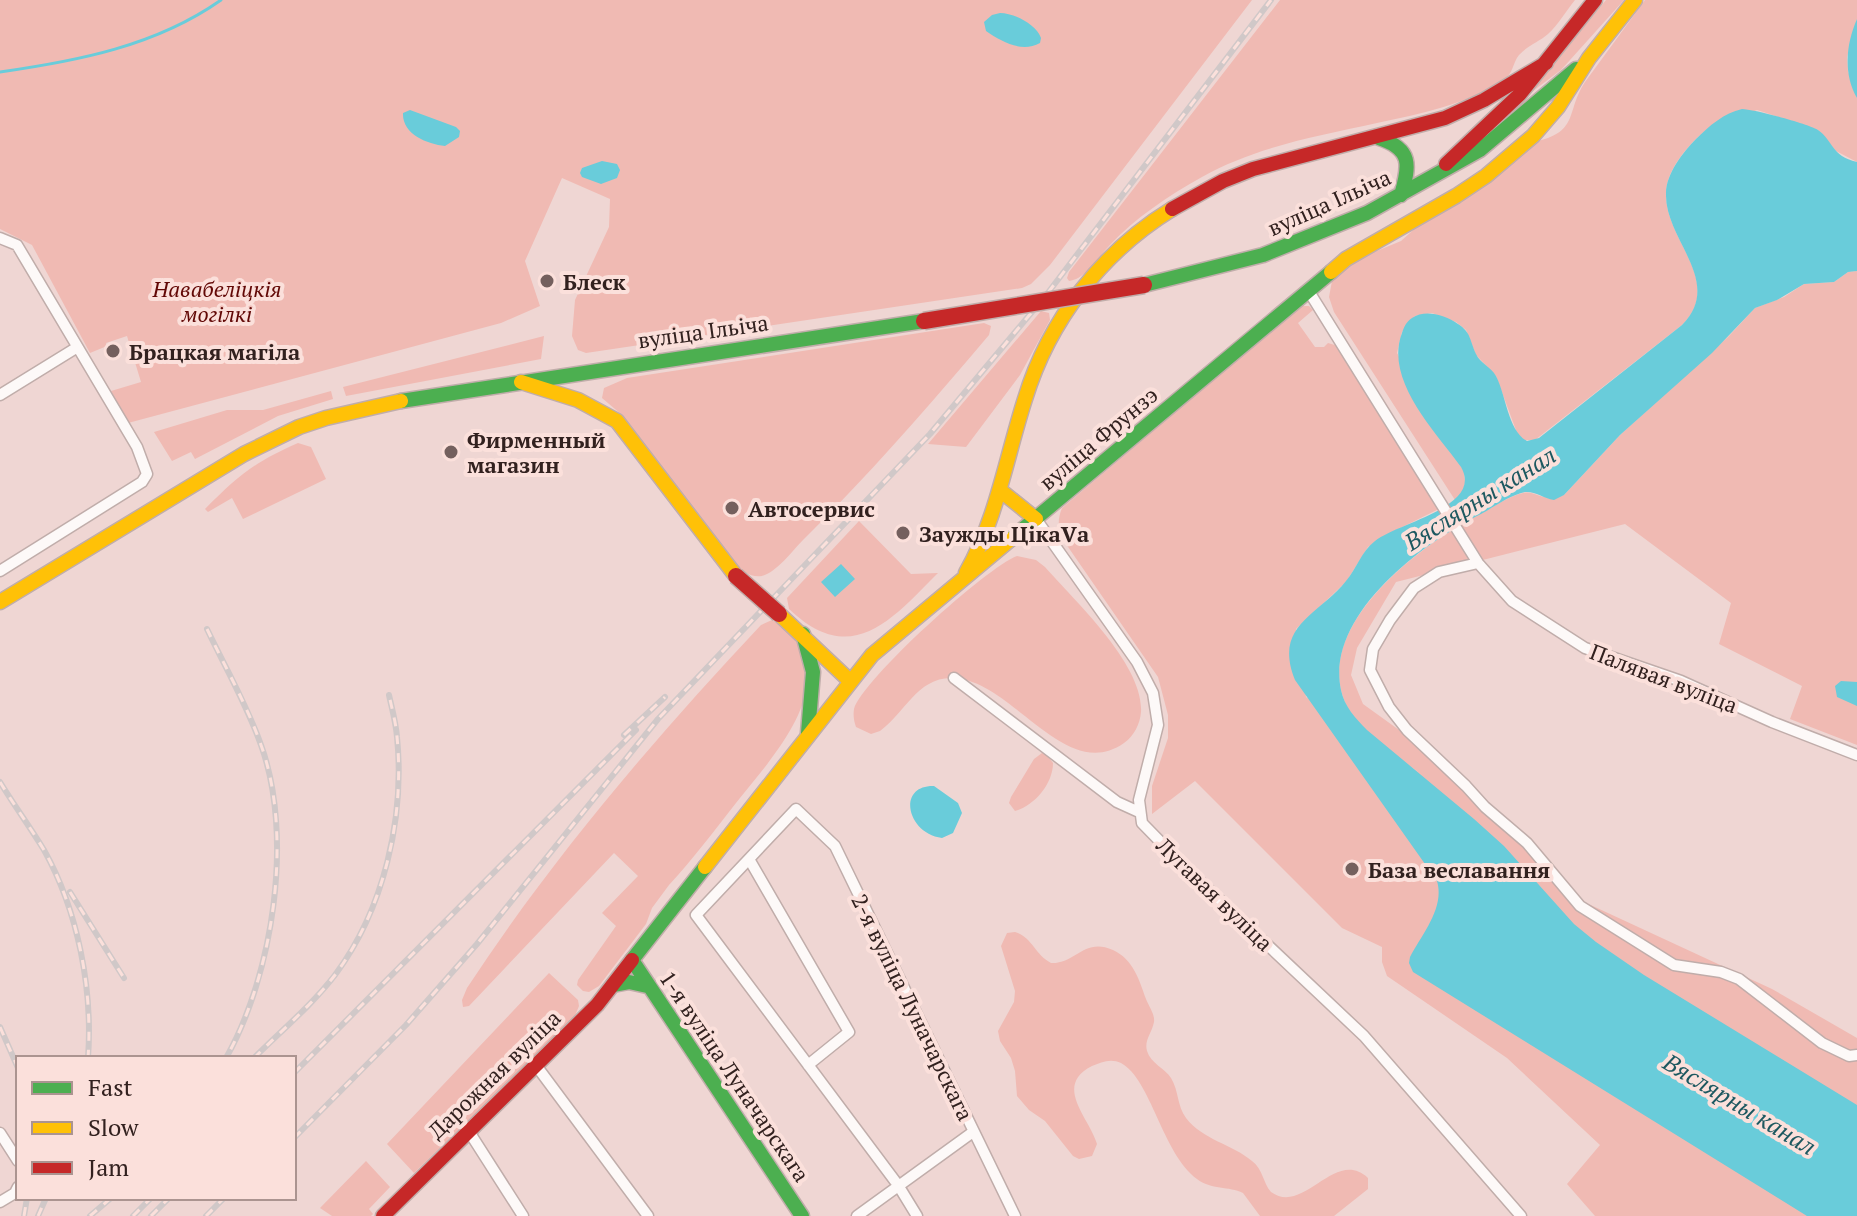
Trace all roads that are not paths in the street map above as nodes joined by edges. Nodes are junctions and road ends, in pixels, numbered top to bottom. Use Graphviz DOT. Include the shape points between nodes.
graph roads {
  1 [pos="1595,0"];
  2 [pos="1635,0"];
  3 [pos="1589,58"];
  4 [pos="1546,63"];
  5 [pos="1379,138"];
  6 [pos="1439,171"];
  7 [pos="1401,195"];
  8 [pos="0,238"];
  9 [pos="1308,290"];
  10 [pos="76,348"];
  11 [pos="520,381"];
  12 [pos="0,395"];
  13 [pos="1001,491"];
  14 [pos="1036,519"];
  15 [pos="1478,563"];
  16 [pos="0,571"];
  17 [pos="961,581"];
  18 [pos="0,602"];
  19 [pos="803,634"];
  20 [pos="954,678"];
  21 [pos="850,681"];
  22 [pos="808,735"];
  23 [pos="1857,755"];
  24 [pos="1139,812"];
  25 [pos="749,859"];
  26 [pos="632,960"];
  27 [pos="613,985"];
  28 [pos="647,986"];
  29 [pos="1857,1055"];
  30 [pos="535,1064"];
  31 [pos="808,1065"];
  32 [pos="468,1130"];
  33 [pos="973,1132"];
  34 [pos="0,1133"];
  35 [pos="16,1158"];
  36 [pos="898,1185"];
  37 [pos="383,1216"];
  38 [pos="523,1216"];
  39 [pos="648,1216"];
  40 [pos="802,1216"];
  41 [pos="857,1216"];
  42 [pos="917,1216"];
  43 [pos="1015,1216"];
  44 [pos="1521,1216"];
  1 -- 4 [label="main road"];
  2 -- 3 [label="main road, вуліца Фрунзэ"];
  3 -- 6 [label="main road, вуліца Ільіча" via="1480,150"];
  3 -- 9 [label="main road, вуліца Фрунзэ" via="1533,136 1486,176 1354,253"];
  4 -- 5 [label="main road" via="1448,117"];
  4 -- 6 [label="main road, вуліца Ільіча"];
  5 -- 7 [label="main road" via="1400,146 1407,158"];
  5 -- 13 [label="main road" via="1287,159 1222,182 1187,199 1122,247 1066,311 1044,348"];
  6 -- 7 [label="main road, вуліца Ільіча"];
  7 -- 11 [label="main road, вуліца Ільіча, bridge" via="1263,255 1144,285"];
  8 -- 10 [label="street" via="17,245"];
  9 -- 14 [label="main road, вуліца Фрунзэ"];
  9 -- 15 [label="street, Палявая вуліца"];
  10 -- 12 [label="street"];
  10 -- 16 [label="street" via="137,447 147,474"];
  11 -- 18 [label="main road, вуліца Ільіча" via="389,403 299,427 244,454"];
  11 -- 19 [label="main road, bridge" via="578,400 617,421 736,576"];
  13 -- 14 [label="main road"];
  13 -- 17 [label="main road"];
  14 -- 17 [label="main road, вуліца Фрунзэ"];
  14 -- 24 [label="street" via="1137,662 1153,693 1157,736"];
  15 -- 23 [label="street, Палявая вуліца" via="1512,601 1585,648 1667,675"];
  15 -- 29 [label="street" via="1439,572 1414,588 1390,620 1373,649 1370,670 1389,707 1527,843 1580,906 1674,965 1739,979 1822,1043"];
  17 -- 21 [label="main road, вуліца Фрунзэ" via="872,655"];
  19 -- 21 [label="main road"];
  19 -- 22 [label="main road" via="815,678"];
  20 -- 24 [label="street" via="1117,802"];
  21 -- 22 [label="main road, вуліца Фрунзэ"];
  22 -- 26 [label="main road, вуліца Фрунзэ"];
  24 -- 44 [label="street, Лугавая вуліца" via="1158,841 1364,1036"];
  25 -- 31 [label="street" via="849,1032"];
  25 -- 31 [label="street" via="696,915"];
  25 -- 33 [label="street, 2-я вуліца Луначарскага" via="796,809 835,846"];
  26 -- 27 [label="main road, Дарожная вуліца"];
  26 -- 28 [label="main road, 1-я вуліца Луначарскага"];
  27 -- 28 [label="main road"];
  27 -- 30 [label="main road, Дарожная вуліца"];
  28 -- 40 [label="main road, 1-я вуліца Луначарскага"];
  30 -- 32 [label="main road, Дарожная вуліца"];
  30 -- 39 [label="street"];
  31 -- 36 [label="street"];
  32 -- 37 [label="main road, Дарожная вуліца"];
  32 -- 38 [label="street"];
  33 -- 36 [label="street"];
  33 -- 43 [label="street, 2-я вуліца Луначарскага"];
  34 -- 35 [label="street"];
  36 -- 41 [label="street"];
  36 -- 42 [label="street"];
}
